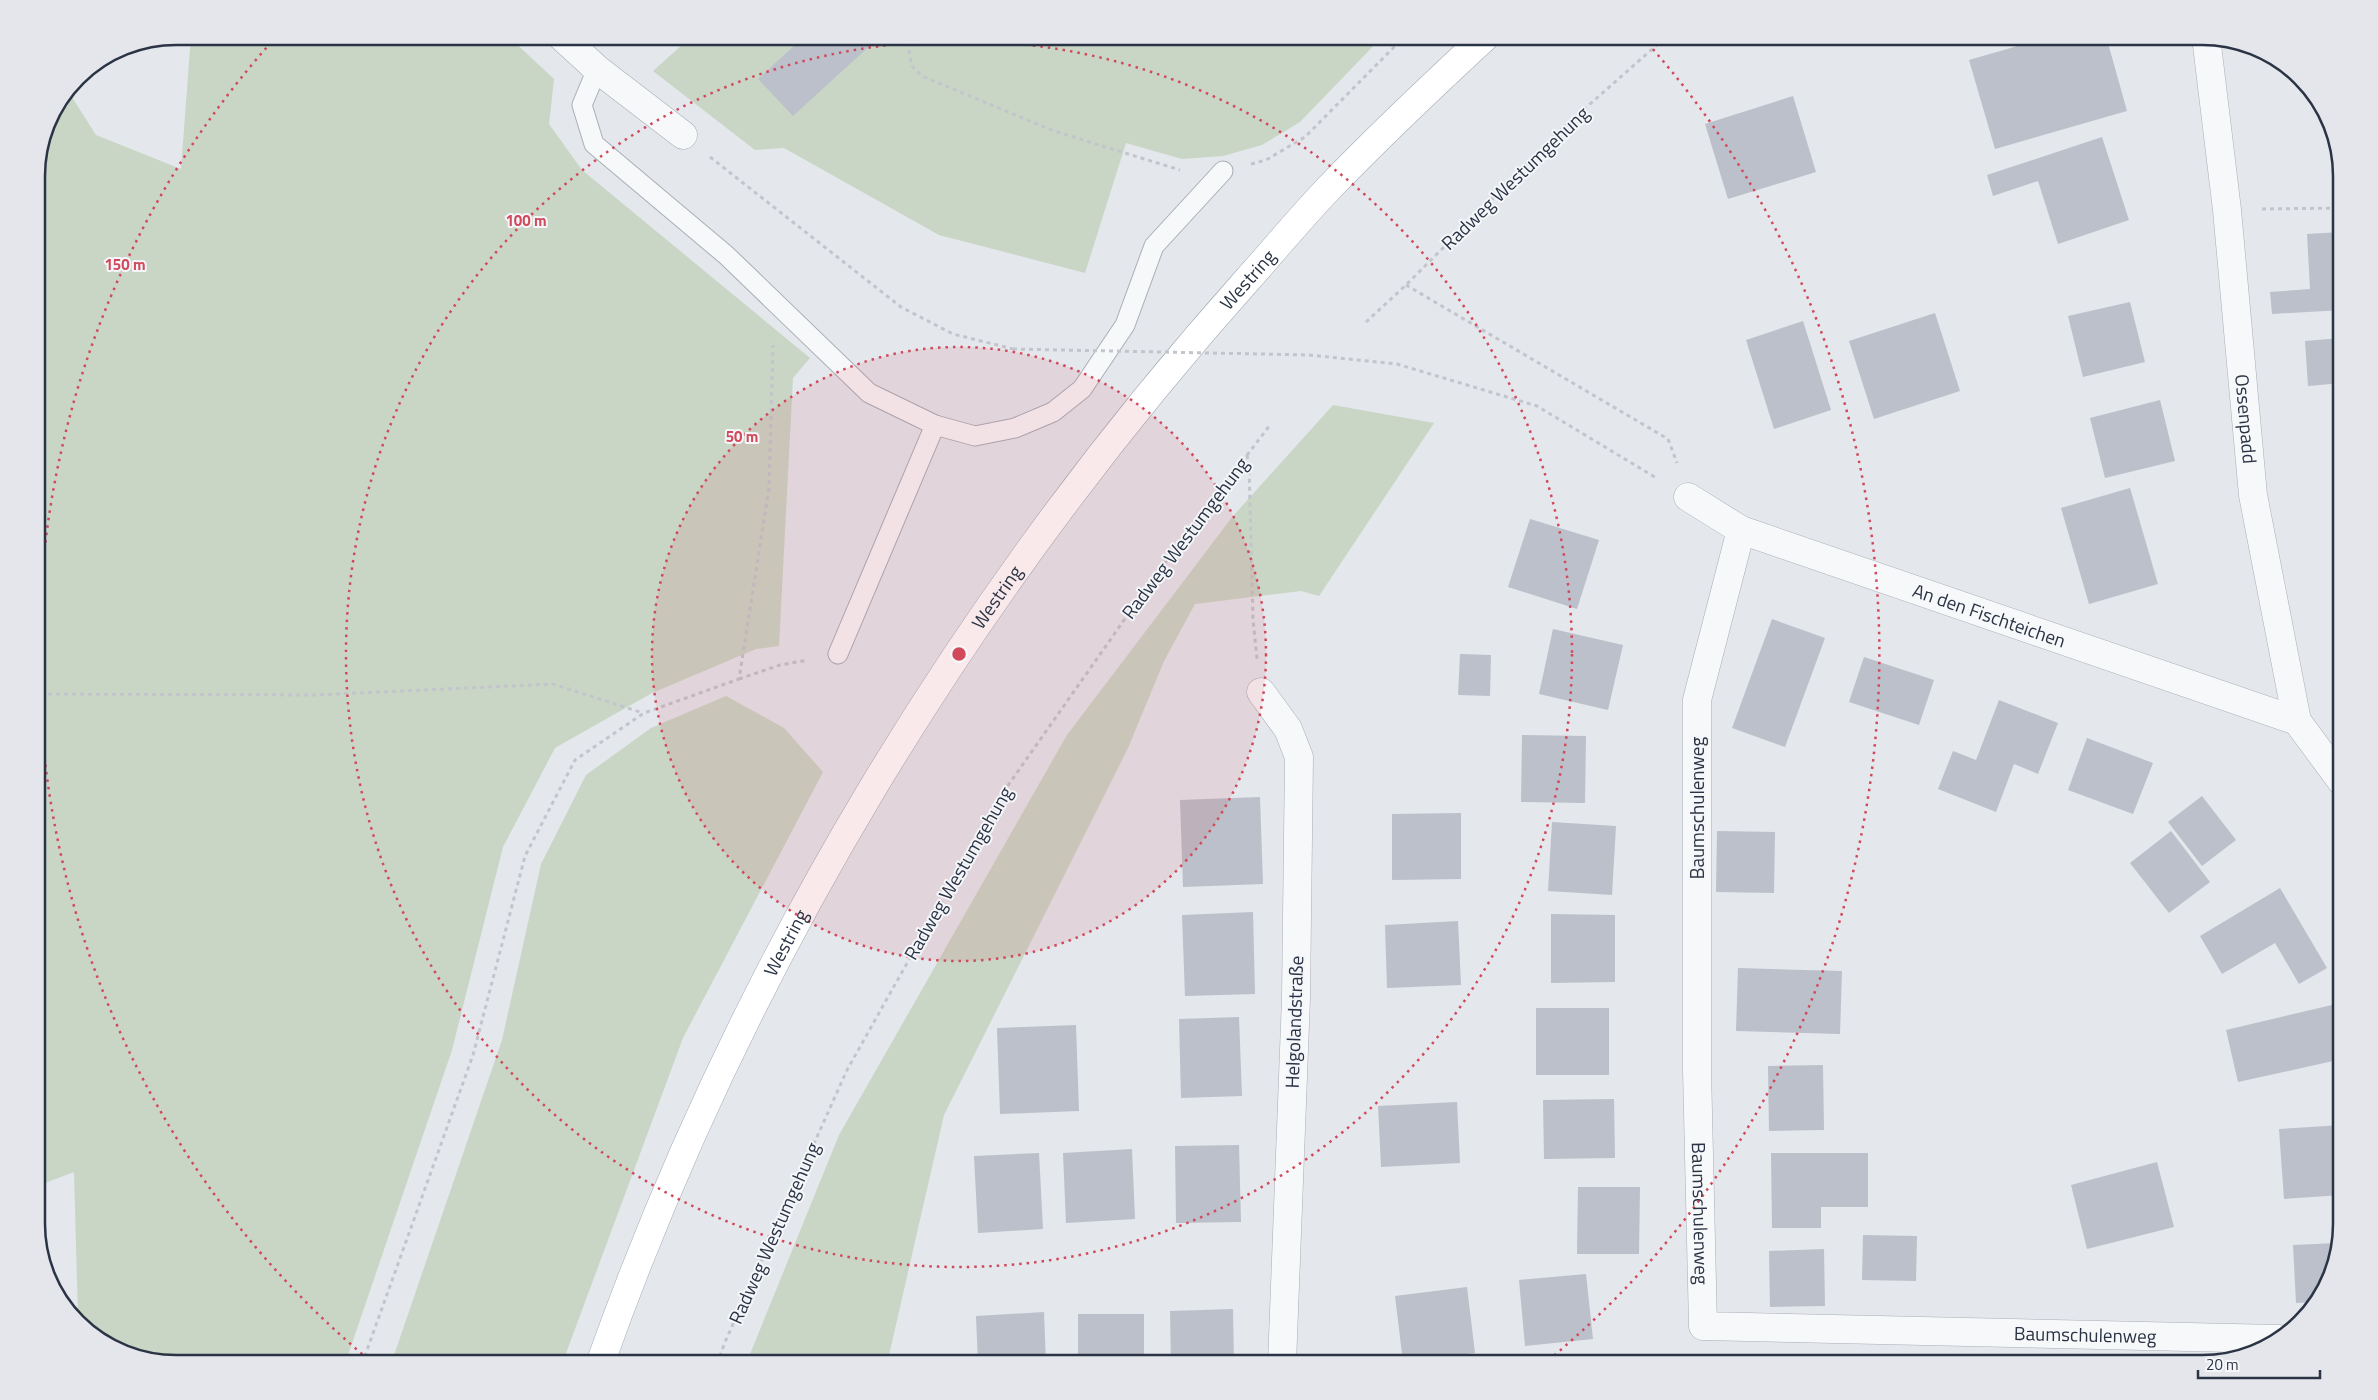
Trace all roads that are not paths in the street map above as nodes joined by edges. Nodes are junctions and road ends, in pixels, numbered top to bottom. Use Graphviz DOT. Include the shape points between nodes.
graph roads {
  1 [pos="571,45"];
  2 [pos="1477,45"];
  3 [pos="2207,45"];
  4 [pos="597,69"];
  5 [pos="682,135"];
  6 [pos="1223,171"];
  7 [pos="935,425"];
  8 [pos="1688,497"];
  9 [pos="1741,530"];
  10 [pos="838,654"];
  11 [pos="1260,692"];
  12 [pos="2297,721"];
  13 [pos="2333,770"];
  14 [pos="2265,1339"];
  15 [pos="603,1355"];
  16 [pos="1282,1355"];
  1 -- 4 [label="street"];
  2 -- 15 [label="main road, Westring" via="1327,190 1200,333 1098,456 999,590 898,746 812,891 673,1176"];
  3 -- 12 [label="street, Ossenpadd" via="2227,210 2253,495"];
  4 -- 5 [label="street"];
  4 -- 7 [label="lane" via="582,105 594,144 726,255 869,393"];
  6 -- 7 [label="lane" via="1154,246 1124,325 1082,389 1053,412 1015,428 975,436"];
  7 -- 10 [label="lane"];
  8 -- 9 [label="street, An den Fischteichen"];
  9 -- 12 [label="street, An den Fischteichen"];
  9 -- 14 [label="street, Baumschulenweg" via="1697,700 1697,1070 1703,1326"];
  11 -- 16 [label="street, Helgolandstraße" via="1288,730 1299,757 1296,998"];
  12 -- 13 [label="street, Ossenpadd"];
}
